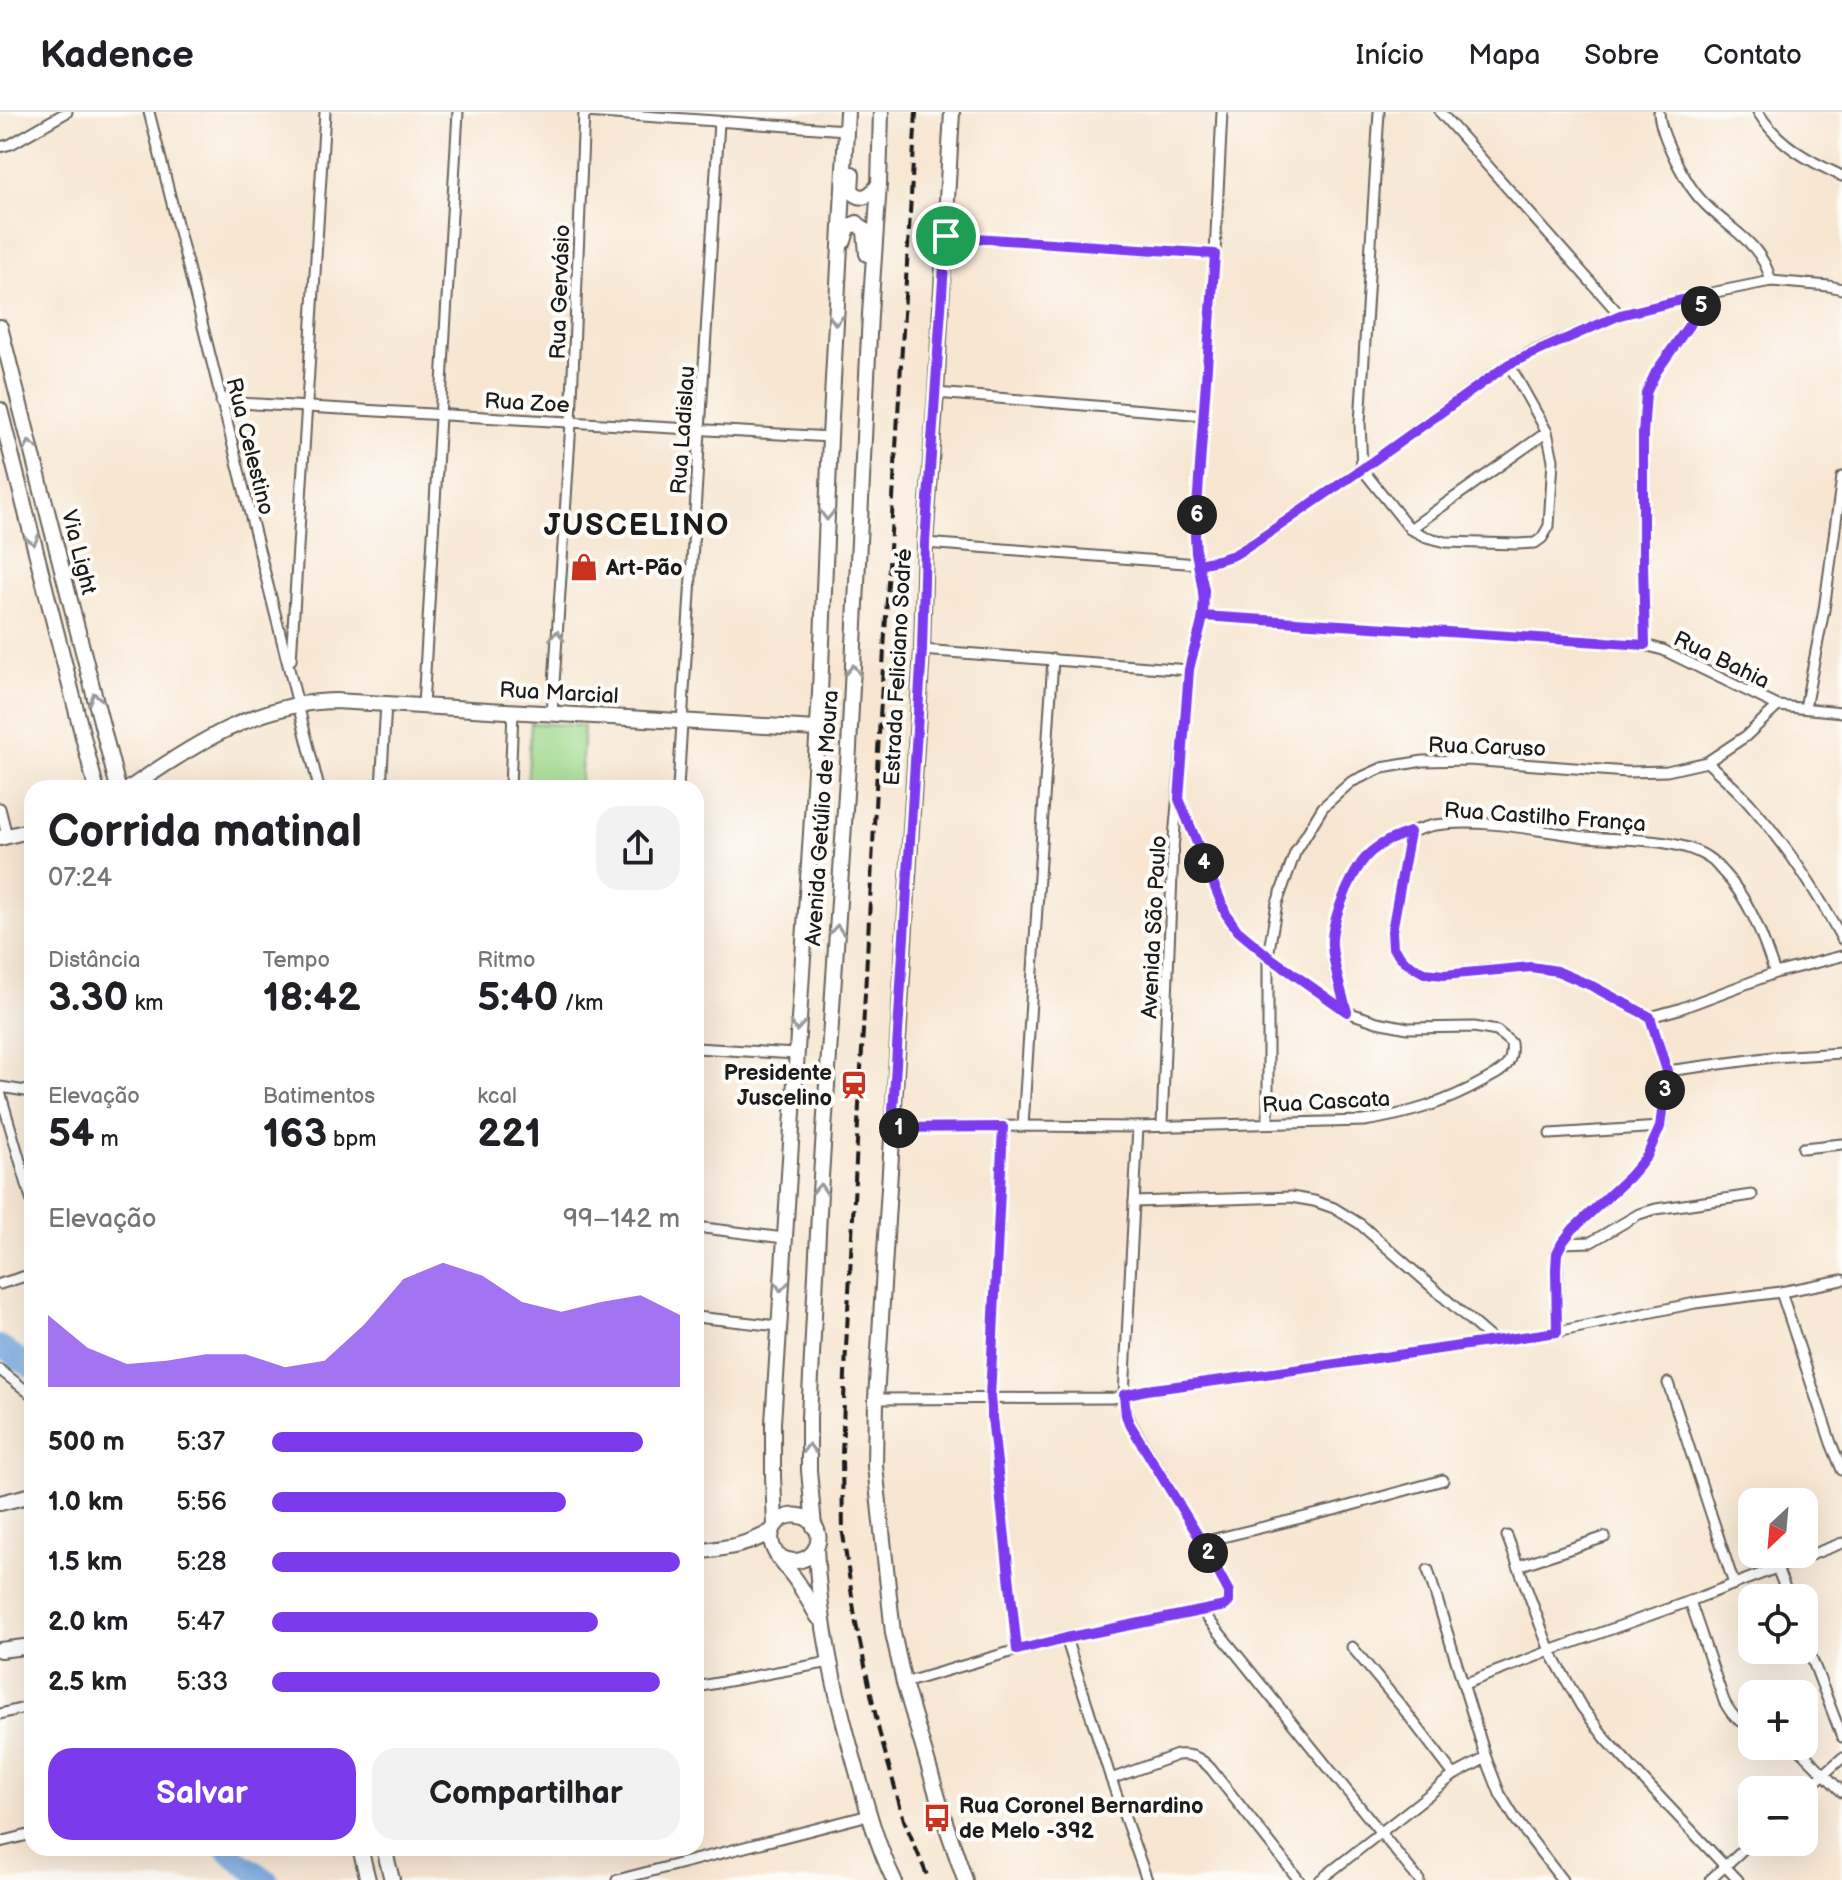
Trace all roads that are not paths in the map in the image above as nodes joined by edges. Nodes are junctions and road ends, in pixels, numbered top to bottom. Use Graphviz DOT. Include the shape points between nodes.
graph roads {
  1 [pos="67,112"];
  2 [pos="149,112"];
  3 [pos="325,112"];
  4 [pos="458,112"];
  5 [pos="585,112"];
  6 [pos="847,112"];
  7 [pos="881,112"];
  8 [pos="952,112"];
  9 [pos="1222,112"];
  10 [pos="1379,112"];
  11 [pos="1440,112"];
  12 [pos="1659,112"];
  13 [pos="1758,112"];
  14 [pos="719,122"];
  15 [pos="846,130"];
  16 [pos="0,147"];
  17 [pos="1842,176"];
  18 [pos="879,184"];
  19 [pos="946,236"];
  20 [pos="1215,254"];
  21 [pos="839,269"];
  22 [pos="1771,281"];
  23 [pos="1842,289"];
  24 [pos="1706,294"];
  25 [pos="870,314"];
  26 [pos="1620,315"];
  27 [pos="0,327"];
  28 [pos="1509,364"];
  29 [pos="936,393"];
  30 [pos="221,402"];
  31 [pos="307,407"];
  32 [pos="0,410"];
  33 [pos="439,415"];
  34 [pos="1204,415"];
  35 [pos="571,422"];
  36 [pos="700,430"];
  37 [pos="1547,432"];
  38 [pos="830,437"];
  39 [pos="1362,469"];
  40 [pos="1842,477"];
  41 [pos="1410,529"];
  42 [pos="925,543"];
  43 [pos="1198,564"];
  44 [pos="1203,616"];
  45 [pos="1645,645"];
  46 [pos="922,650"];
  47 [pos="1053,659"];
  48 [pos="290,670"];
  49 [pos="1189,670"];
  50 [pos="299,703"];
  51 [pos="386,704"];
  52 [pos="423,706"];
  53 [pos="1778,706"];
  54 [pos="1805,708"];
  55 [pos="513,711"];
  56 [pos="1842,712"];
  57 [pos="552,714"];
  58 [pos="681,721"];
  59 [pos="817,729"];
  60 [pos="1707,762"];
  61 [pos="93,780"];
  62 [pos="116,780"];
  63 [pos="143,780"];
  64 [pos="317,780"];
  65 [pos="381,780"];
  66 [pos="510,780"];
  67 [pos="678,780"];
  68 [pos="1179,799"];
  69 [pos="0,808"];
  70 [pos="24,832"];
  71 [pos="1410,832"];
  72 [pos="4,837"];
  73 [pos="1842,939"];
  74 [pos="1268,956"];
  75 [pos="1842,956"];
  76 [pos="1775,973"];
  77 [pos="1347,1012"];
  78 [pos="1650,1017"];
  79 [pos="704,1048"];
  80 [pos="1842,1053"];
  81 [pos="796,1054"];
  82 [pos="1667,1071"];
  83 [pos="0,1090"];
  84 [pos="24,1092"];
  85 [pos="1268,1123"];
  86 [pos="1162,1125"];
  87 [pos="1023,1126"];
  88 [pos="1003,1127"];
  89 [pos="1138,1127"];
  90 [pos="1660,1127"];
  91 [pos="892,1128"];
  92 [pos="1550,1134"];
  93 [pos="1842,1144"];
  94 [pos="1803,1148"];
  95 [pos="24,1174"];
  96 [pos="1752,1195"];
  97 [pos="1134,1202"];
  98 [pos="704,1228"];
  99 [pos="784,1238"];
  100 [pos="1562,1243"];
  101 [pos="24,1276"];
  102 [pos="1842,1280"];
  103 [pos="0,1284"];
  104 [pos="1781,1292"];
  105 [pos="704,1318"];
  106 [pos="779,1326"];
  107 [pos="1557,1332"];
  108 [pos="1495,1342"];
  109 [pos="0,1370"];
  110 [pos="1668,1383"];
  111 [pos="24,1389"];
  112 [pos="1124,1395"];
  113 [pos="990,1398"];
  114 [pos="876,1399"];
  115 [pos="1842,1440"];
  116 [pos="1831,1443"];
  117 [pos="1842,1470"];
  118 [pos="1443,1480"];
  119 [pos="24,1497"];
  120 [pos="0,1503"];
  121 [pos="814,1527"];
  122 [pos="774,1528"];
  123 [pos="1507,1536"];
  124 [pos="1605,1537"];
  125 [pos="1202,1542"];
  126 [pos="1842,1543"];
  127 [pos="739,1546"];
  128 [pos="816,1548"];
  129 [pos="704,1551"];
  130 [pos="1818,1552"];
  131 [pos="778,1556"];
  132 [pos="1518,1566"];
  133 [pos="1777,1568"];
  134 [pos="1428,1570"];
  135 [pos="1734,1584"];
  136 [pos="1783,1584"];
  137 [pos="1690,1601"];
  138 [pos="1201,1610"];
  139 [pos="823,1625"];
  140 [pos="1066,1638"];
  141 [pos="24,1647"];
  142 [pos="1352,1647"];
  143 [pos="0,1650"];
  144 [pos="1017,1650"];
  145 [pos="1550,1651"];
  146 [pos="830,1662"];
  147 [pos="1814,1664"];
  148 [pos="904,1683"];
  149 [pos="1464,1684"];
  150 [pos="704,1686"];
  151 [pos="24,1708"];
  152 [pos="0,1714"];
  153 [pos="1738,1720"];
  154 [pos="1842,1737"];
  155 [pos="1486,1758"];
  156 [pos="1842,1758"];
  157 [pos="1810,1760"];
  158 [pos="1824,1774"];
  159 [pos="1454,1775"];
  160 [pos="1111,1779"];
  161 [pos="1818,1779"];
  162 [pos="1842,1792"];
  163 [pos="869,1815"];
  164 [pos="1380,1832"];
  165 [pos="24,1836"];
  166 [pos="0,1842"];
  167 [pos="1738,1854"];
  168 [pos="362,1856"];
  169 [pos="386,1856"];
  170 [pos="1725,1867"];
  171 [pos="368,1880"];
  172 [pos="392,1880"];
  173 [pos="617,1880"];
  174 [pos="894,1880"];
  175 [pos="965,1880"];
  176 [pos="1147,1880"];
  177 [pos="1299,1880"];
  178 [pos="1320,1880"];
  179 [pos="1419,1880"];
  180 [pos="1562,1880"];
  181 [pos="1710,1880"];
  182 [pos="1738,1880"];
  1 -- 16 [label="street"];
  2 -- 30 [label="street, Rua Celestino"];
  3 -- 31 [label="street"];
  4 -- 33 [label="street"];
  5 -- 14 [label="street"];
  5 -- 35 [label="street, Rua Gervásio"];
  6 -- 15 [label="main road, Avenida Getúlio de Moura"];
  7 -- 18 [label="main road, Avenida Getúlio de Moura"];
  8 -- 19 [label="main road, Estrada Feliciano Sodré"];
  9 -- 20 [label="street, Avenida São Paulo"];
  10 -- 39 [label="street" via="1360,423"];
  11 -- 26 [label="street"];
  12 -- 22 [label="street" via="1664,135 1691,188 1761,254"];
  13 -- 17 [label="street" via="1787,145"];
  14 -- 15 [label="street"];
  14 -- 36 [label="street, Rua Ladislau"];
  15 -- 18 [label="main road" via="852,139 851,190 864,197"];
  15 -- 21 [label="main road, Avenida Getúlio de Moura"];
  18 -- 25 [label="main road, Avenida Getúlio de Moura"];
  19 -- 20 [label="street"];
  19 -- 29 [label="main road, Estrada Feliciano Sodré"];
  20 -- 34 [label="street, Avenida São Paulo"];
  21 -- 25 [label="main road" via="846,230 857,223 865,231"];
  21 -- 38 [label="main road, Avenida Getúlio de Moura, one-way"];
  22 -- 23 [label="street"];
  22 -- 24 [label="street"];
  24 -- 26 [label="street"];
  24 -- 45 [label="street" via="1646,393"];
  121 -- 25 [label="main road, Avenida Getúlio de Moura, one-way" via="809,1401"];
  26 -- 28 [label="street"];
  62 -- 27 [label="main road, Via Light, one-way"];
  28 -- 37 [label="street"];
  28 -- 39 [label="street"];
  29 -- 34 [label="street"];
  29 -- 42 [label="main road, Estrada Feliciano Sodré"];
  30 -- 31 [label="street, Rua Zoe"];
  30 -- 48 [label="street, Rua Celestino"];
  31 -- 33 [label="street, Rua Zoe"];
  31 -- 48 [label="street"];
  32 -- 61 [label="main road, Via Light, one-way"];
  33 -- 35 [label="street, Rua Zoe"];
  33 -- 52 [label="street"];
  34 -- 43 [label="street, Avenida São Paulo" via="1195,536"];
  35 -- 36 [label="street, Rua Zoe"];
  57 -- 35 [label="street, Rua Gervásio, one-way"];
  36 -- 38 [label="street, Rua Zoe"];
  36 -- 58 [label="street, Rua Ladislau"];
  37 -- 41 [label="street"];
  37 -- 41 [label="street" via="1553,460 1549,526 1535,543 1446,542"];
  38 -- 59 [label="main road, Avenida Getúlio de Moura, one-way"];
  39 -- 41 [label="street"];
  39 -- 43 [label="street" via="1234,555"];
  40 -- 54 [label="street"];
  42 -- 43 [label="street"];
  42 -- 46 [label="main road, Estrada Feliciano Sodré"];
  43 -- 44 [label="street, Avenida São Paulo"];
  44 -- 45 [label="street, Rua Bahia"];
  44 -- 49 [label="street, Avenida São Paulo"];
  45 -- 53 [label="street, Rua Bahia"];
  46 -- 47 [label="street"];
  46 -- 91 [label="main road, Estrada Feliciano Sodré"];
  47 -- 49 [label="street"];
  47 -- 87 [label="street"];
  48 -- 50 [label="street, Rua Celestino"];
  49 -- 68 [label="street, Avenida São Paulo"];
  50 -- 51 [label="main road, Rua Marcial"];
  50 -- 63 [label="main road, Rua Marcial" via="223,730"];
  50 -- 64 [label="street, Rua Celestino"];
  51 -- 52 [label="main road, Rua Marcial"];
  51 -- 65 [label="street"];
  52 -- 55 [label="main road, Rua Marcial"];
  53 -- 54 [label="street, Rua Bahia"];
  53 -- 60 [label="street, Rua Caruso"];
  54 -- 56 [label="street, Rua Bahia"];
  55 -- 57 [label="main road, Rua Marcial"];
  55 -- 66 [label="street"];
  57 -- 58 [label="main road, Rua Marcial"];
  58 -- 59 [label="main road, Rua Marcial"];
  58 -- 67 [label="street, Rua Ladislau"];
  59 -- 81 [label="main road, Avenida Getúlio de Moura, one-way"];
  60 -- 73 [label="street" via="1779,838"];
  60 -- 74 [label="street, Rua Caruso" via="1640,772 1469,760 1382,768 1351,782 1323,807 1295,853 1277,903"];
  68 -- 74 [label="street, Rua Cascata" via="1226,914"];
  68 -- 86 [label="street, Avenida São Paulo"];
  69 -- 72 [label="street"];
  70 -- 72 [label="main road"];
  71 -- 76 [label="street, Rua Castilho França" via="1468,824 1692,849 1711,859 1752,912"];
  71 -- 77 [label="street, Rua Castilho França" via="1368,854 1338,909 1331,943"];
  71 -- 78 [label="street" via="1392,931 1393,948 1405,962 1424,973 1444,975 1531,967 1557,971"];
  74 -- 77 [label="street, Rua Cascata"];
  74 -- 85 [label="street, Rua Caruso"];
  75 -- 76 [label="street"];
  76 -- 78 [label="street"];
  77 -- 85 [label="street, Rua Cascata" via="1408,1028 1497,1031 1511,1043 1512,1053 1506,1067 1491,1077 1421,1110 1364,1121"];
  78 -- 82 [label="street"];
  79 -- 81 [label="street"];
  80 -- 82 [label="street"];
  81 -- 99 [label="main road, Avenida Getúlio de Moura"];
  82 -- 90 [label="street"];
  83 -- 84 [label="street"];
  83 -- 95 [label="street"];
  85 -- 86 [label="street, Rua Cascata"];
  86 -- 89 [label="street, Rua Cascata"];
  87 -- 88 [label="street, Rua Cascata"];
  87 -- 89 [label="street, Rua Cascata"];
  88 -- 91 [label="street, Rua Cascata"];
  88 -- 113 [label="street"];
  89 -- 97 [label="street"];
  90 -- 92 [label="street"];
  90 -- 100 [label="street" via="1647,1156"];
  91 -- 114 [label="main road, Estrada Feliciano Sodré"];
  93 -- 94 [label="street"];
  96 -- 100 [label="street" via="1656,1209 1591,1242"];
  97 -- 108 [label="street" via="1291,1197 1334,1208 1360,1224"];
  97 -- 112 [label="street"];
  98 -- 99 [label="street"];
  99 -- 106 [label="main road, Avenida Getúlio de Moura, one-way"];
  100 -- 107 [label="street" via="1556,1269"];
  101 -- 103 [label="street"];
  102 -- 104 [label="street"];
  104 -- 107 [label="street" via="1695,1303"];
  104 -- 116 [label="street"];
  105 -- 106 [label="street"];
  106 -- 122 [label="main road, Avenida Getúlio de Moura"];
  107 -- 108 [label="street"];
  108 -- 112 [label="street"];
  109 -- 111 [label="street"];
  110 -- 135 [label="street"];
  112 -- 113 [label="street"];
  112 -- 125 [label="street" via="1129,1423"];
  113 -- 114 [label="street"];
  113 -- 144 [label="street"];
  114 -- 148 [label="main road, Estrada Feliciano Sodré" via="883,1557"];
  115 -- 116 [label="street"];
  116 -- 117 [label="street"];
  118 -- 125 [label="street"];
  119 -- 120 [label="main road"];
  121 -- 122 [label="main road" via="795,1515"];
  121 -- 128 [label="main road"];
  122 -- 127 [label="main road"];
  122 -- 131 [label="main road" via="771,1543"];
  123 -- 132 [label="street"];
  124 -- 132 [label="street"];
  125 -- 138 [label="street" via="1230,1600 1225,1606"];
  126 -- 130 [label="street"];
  127 -- 129 [label="main road"];
  127 -- 131 [label="main road"];
  128 -- 131 [label="main road" via="800,1561"];
  128 -- 139 [label="main road"];
  131 -- 139 [label="main road"];
  132 -- 145 [label="street"];
  133 -- 135 [label="street"];
  133 -- 136 [label="street"];
  134 -- 149 [label="street"];
  135 -- 137 [label="street"];
  137 -- 145 [label="street"];
  137 -- 153 [label="street" via="1724,1701"];
  138 -- 140 [label="street"];
  138 -- 164 [label="street"];
  139 -- 146 [label="main road"];
  140 -- 144 [label="street"];
  140 -- 160 [label="street"];
  141 -- 143 [label="main road"];
  142 -- 159 [label="street"];
  144 -- 148 [label="street"];
  145 -- 149 [label="street"];
  145 -- 170 [label="street" via="1606,1739"];
  146 -- 150 [label="street"];
  146 -- 163 [label="main road"];
  147 -- 154 [label="street"];
  148 -- 175 [label="main road, Estrada Feliciano Sodré"];
  149 -- 155 [label="street"];
  151 -- 152 [label="street"];
  155 -- 159 [label="street"];
  155 -- 180 [label="street" via="1508,1807"];
  156 -- 158 [label="street"];
  157 -- 158 [label="street"];
  158 -- 161 [label="street"];
  158 -- 162 [label="street"];
  159 -- 164 [label="street"];
  160 -- 176 [label="street"];
  160 -- 177 [label="street" via="1177,1755 1197,1757"];
  163 -- 173 [label="street"];
  163 -- 174 [label="main road"];
  164 -- 178 [label="street"];
  164 -- 179 [label="street"];
  165 -- 166 [label="street"];
  167 -- 170 [label="street"];
  168 -- 171 [label="main road"];
  169 -- 172 [label="main road"];
  170 -- 181 [label="street"];
  170 -- 182 [label="street"];
}
